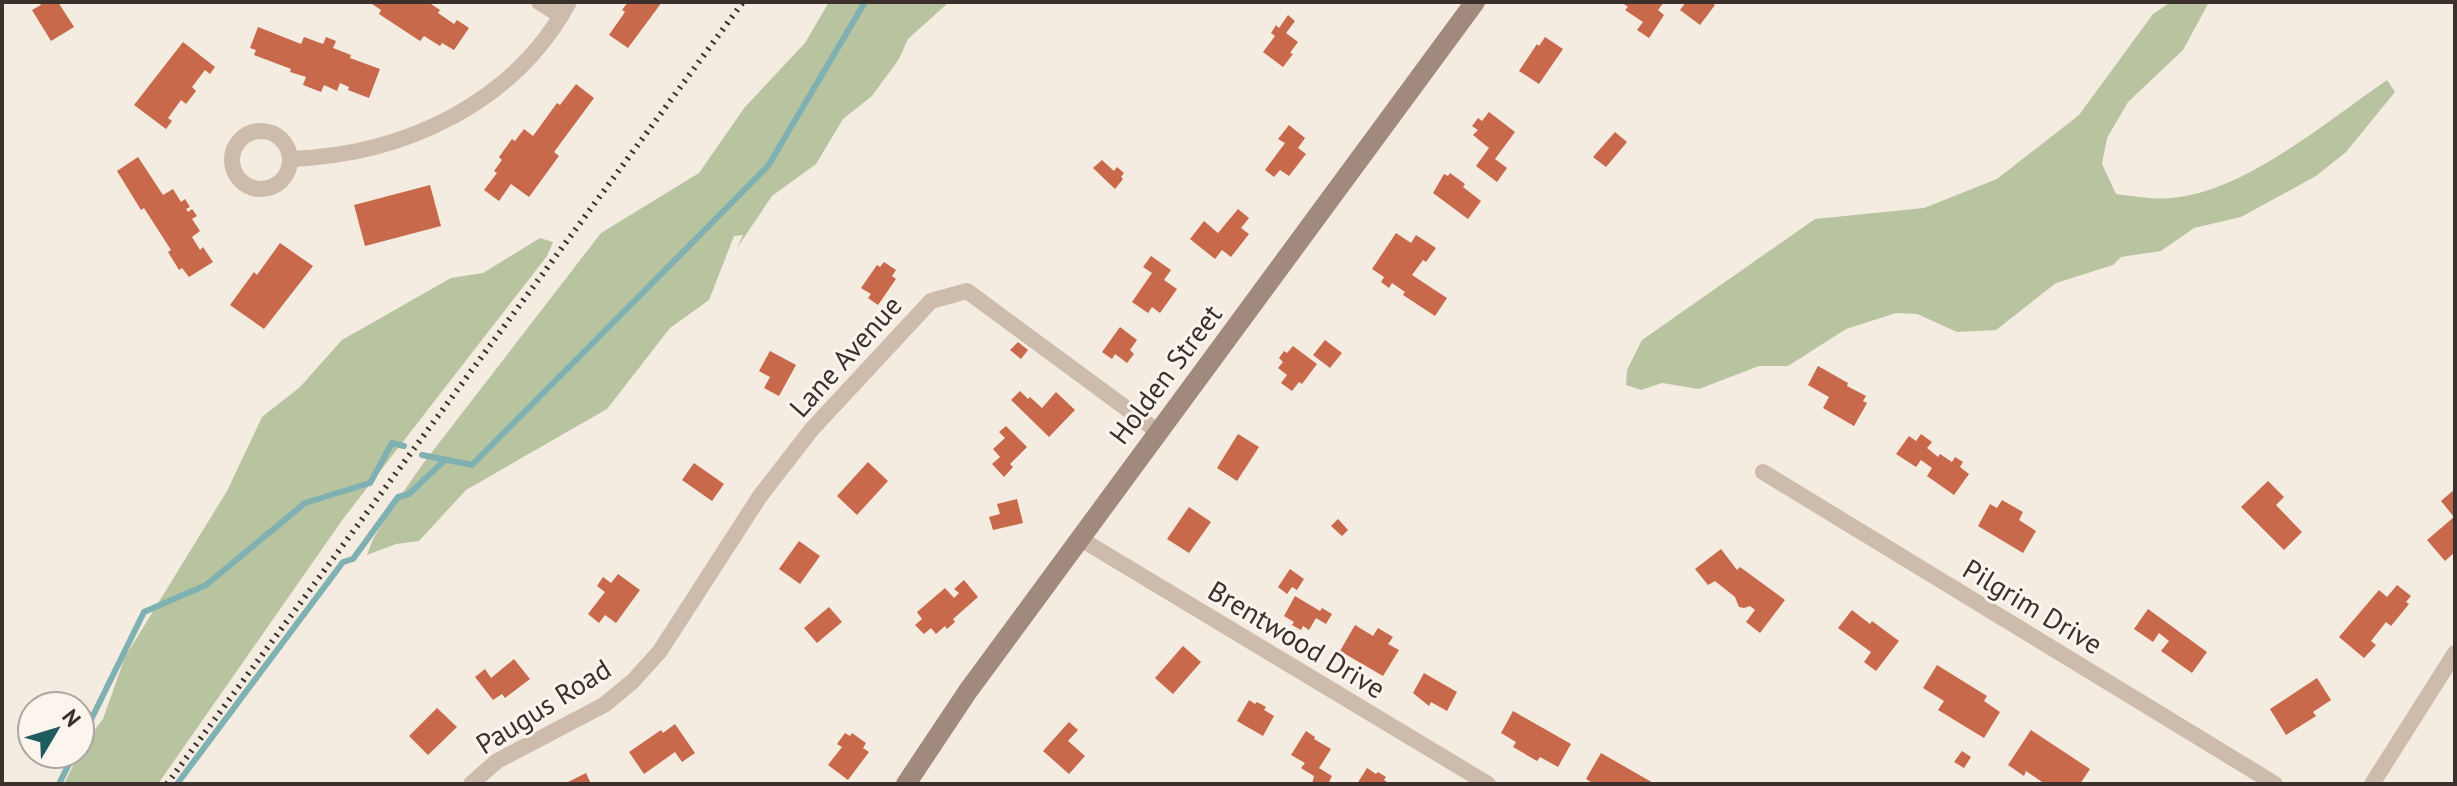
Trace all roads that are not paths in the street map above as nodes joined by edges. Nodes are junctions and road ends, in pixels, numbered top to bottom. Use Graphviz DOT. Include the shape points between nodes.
graph roads {
  1 [pos="539,2"];
  2 [pos="1475,2"];
  3 [pos="565,9"];
  4 [pos="290,159"];
  5 [pos="1157,431"];
  6 [pos="1763,472"];
  7 [pos="1079,538"];
  8 [pos="696,593"];
  9 [pos="2455,653"];
  10 [pos="471,784"];
  11 [pos="906,784"];
  12 [pos="1488,784"];
  13 [pos="2275,784"];
  14 [pos="2372,784"];
  1 -- 3 [label="street"];
  2 -- 5 [label="main road, Holden Street"];
  3 -- 4 [label="street" via="518,71 460,113 378,146"];
  5 -- 7 [label="main road, Holden Street"];
  5 -- 8 [label="street, Lane Avenue" via="967,291 931,301 812,429"];
  6 -- 13 [label="street, Pilgrim Drive"];
  7 -- 11 [label="main road, Holden Street"];
  7 -- 12 [label="street, Brentwood Drive"];
  8 -- 10 [label="street, Paugus Road" via="660,651 619,694 510,753"];
  9 -- 14 [label="street"];
}
